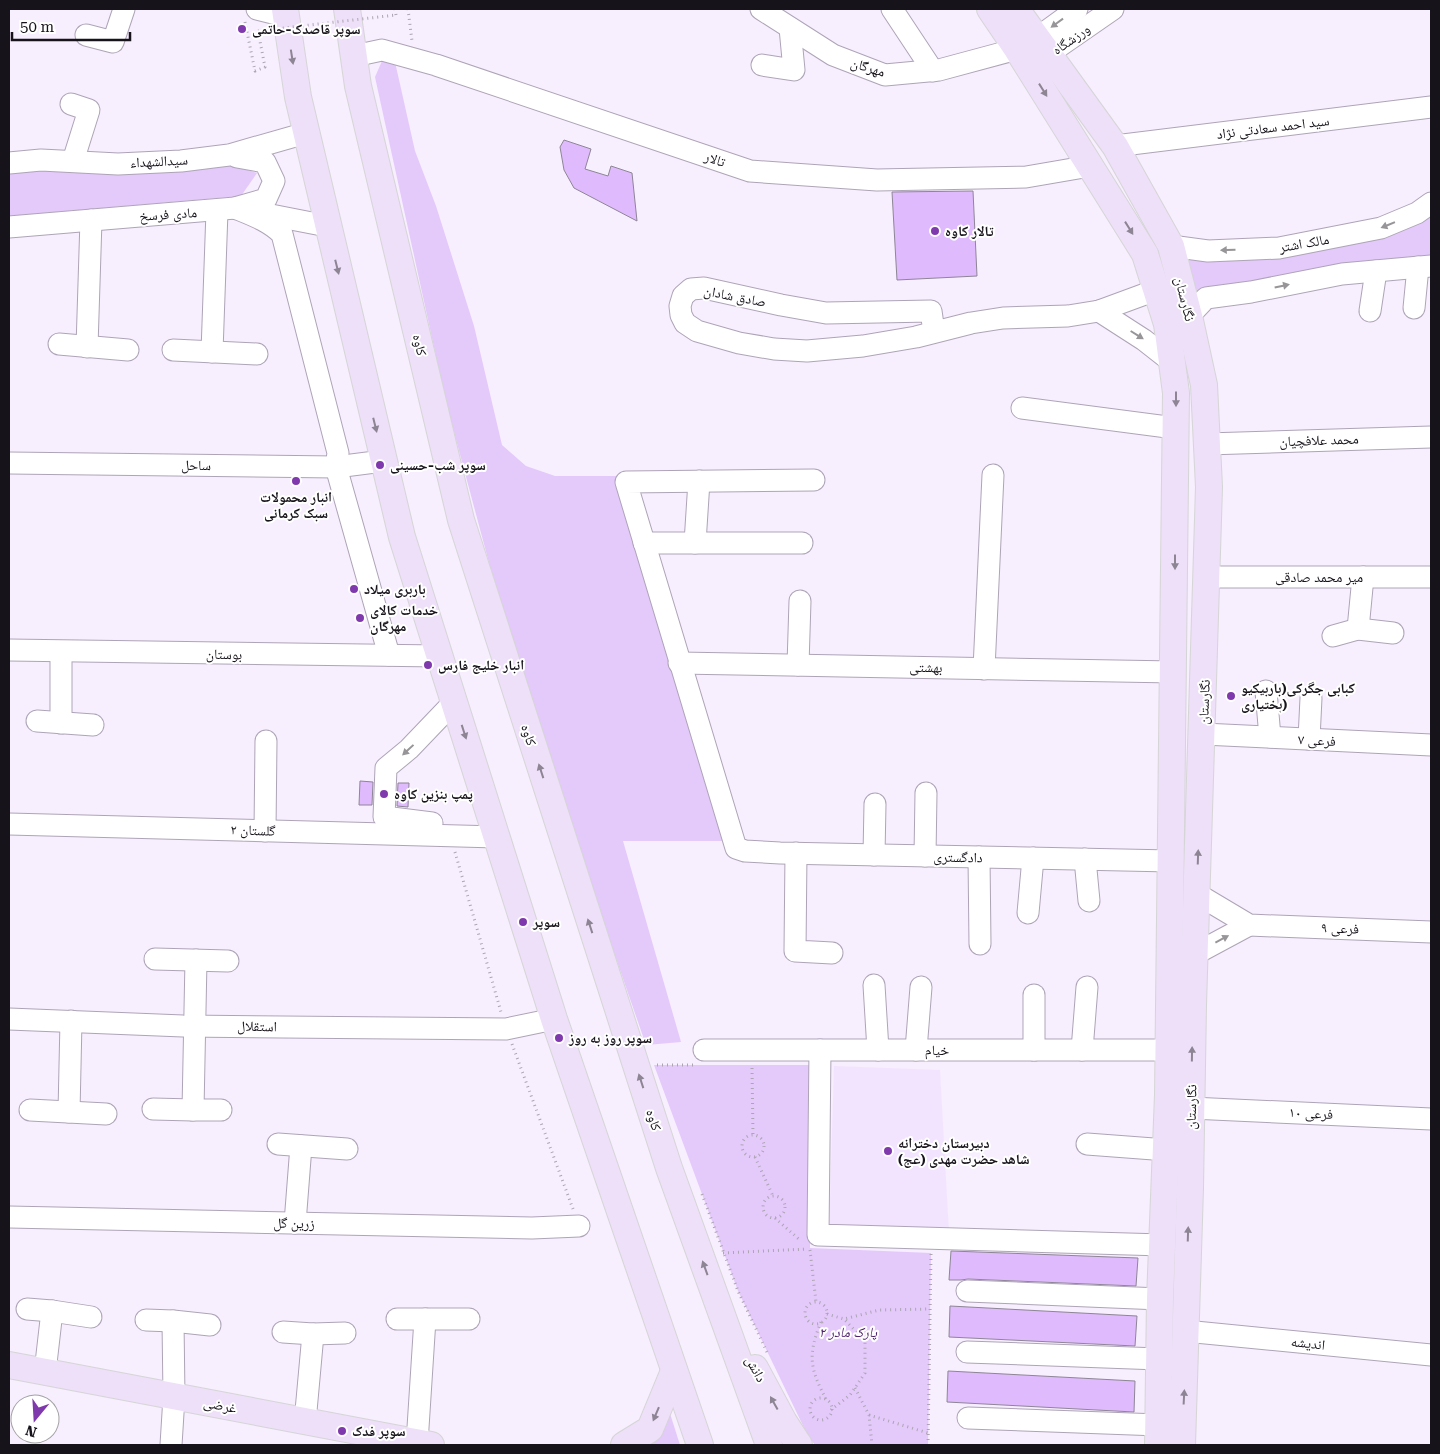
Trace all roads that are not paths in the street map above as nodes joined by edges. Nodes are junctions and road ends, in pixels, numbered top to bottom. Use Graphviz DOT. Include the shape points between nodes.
graph roads {
  1 [pos="124,9"];
  2 [pos="347,9"];
  3 [pos="761,9"];
  4 [pos="892,9"];
  5 [pos="990,9"];
  6 [pos="1016,9"];
  7 [pos="1077,9"];
  8 [pos="1113,9"];
  9 [pos="285,12"];
  10 [pos="251,13"];
  11 [pos="790,28"];
  12 [pos="86,35"];
  13 [pos="1033,52"];
  14 [pos="354,56"];
  15 [pos="762,65"];
  16 [pos="933,71"];
  17 [pos="71,104"];
  18 [pos="1431,107"];
  19 [pos="306,133"];
  20 [pos="1114,146"];
  21 [pos="229,155"];
  22 [pos="73,162"];
  23 [pos="9,163"];
  24 [pos="1090,166"];
  25 [pos="1431,203"];
  26 [pos="226,209"];
  27 [pos="91,220"];
  28 [pos="327,226"];
  29 [pos="9,227"];
  30 [pos="1171,246"];
  31 [pos="1425,267"];
  32 [pos="1376,271"];
  33 [pos="1156,290"];
  34 [pos="1414,308"];
  35 [pos="1370,311"];
  36 [pos="1099,312"];
  37 [pos="1189,316"];
  38 [pos="934,332"];
  39 [pos="59,344"];
  40 [pos="87,347"];
  41 [pos="128,350"];
  42 [pos="173,350"];
  43 [pos="212,352"];
  44 [pos="256,354"];
  45 [pos="1172,362"];
  46 [pos="1022,408"];
  47 [pos="1176,428"];
  48 [pos="1431,436"];
  49 [pos="1207,444"];
  50 [pos="383,460"];
  51 [pos="9,463"];
  52 [pos="336,467"];
  53 [pos="993,475"];
  54 [pos="699,480"];
  55 [pos="814,480"];
  56 [pos="1175,507"];
  57 [pos="1209,510"];
  58 [pos="644,543"];
  59 [pos="695,543"];
  60 [pos="802,543"];
  61 [pos="1207,577"];
  62 [pos="1363,577"];
  63 [pos="1431,577"];
  64 [pos="800,602"];
  65 [pos="1358,629"];
  66 [pos="1393,632"];
  67 [pos="1333,636"];
  68 [pos="9,650"];
  69 [pos="61,652"];
  70 [pos="389,655"];
  71 [pos="439,656"];
  72 [pos="679,662"];
  73 [pos="798,665"];
  74 [pos="984,669"];
  75 [pos="1174,672"];
  76 [pos="1266,691"];
  77 [pos="1311,698"];
  78 [pos="454,702"];
  79 [pos="37,721"];
  80 [pos="61,723"];
  81 [pos="93,725"];
  82 [pos="1203,734"];
  83 [pos="1270,737"];
  84 [pos="1308,739"];
  85 [pos="266,741"];
  86 [pos="1431,746"];
  87 [pos="926,793"];
  88 [pos="875,804"];
  89 [pos="9,824"];
  90 [pos="265,831"];
  91 [pos="451,836"];
  92 [pos="497,837"];
  93 [pos="796,853"];
  94 [pos="874,855"];
  95 [pos="925,856"];
  96 [pos="979,857"];
  97 [pos="1033,858"];
  98 [pos="1086,859"];
  99 [pos="1171,861"];
  100 [pos="1197,894"];
  101 [pos="1088,901"];
  102 [pos="1028,913"];
  103 [pos="1249,924"];
  104 [pos="1431,932"];
  105 [pos="980,944"];
  106 [pos="832,953"];
  107 [pos="1195,954"];
  108 [pos="156,959"];
  109 [pos="196,960"];
  110 [pos="228,960"];
  111 [pos="874,985"];
  112 [pos="921,987"];
  113 [pos="1087,987"];
  114 [pos="1034,995"];
  115 [pos="9,1019"];
  116 [pos="554,1019"];
  117 [pos="71,1021"];
  118 [pos="195,1026"];
  119 [pos="704,1050"];
  120 [pos="820,1050"];
  121 [pos="878,1050"];
  122 [pos="916,1050"];
  123 [pos="1034,1050"];
  124 [pos="1082,1050"];
  125 [pos="1169,1050"];
  126 [pos="1191,1108"];
  127 [pos="153,1109"];
  128 [pos="30,1110"];
  129 [pos="193,1110"];
  130 [pos="222,1110"];
  131 [pos="69,1112"];
  132 [pos="106,1114"];
  133 [pos="1431,1119"];
  134 [pos="278,1144"];
  135 [pos="1087,1144"];
  136 [pos="301,1146"];
  137 [pos="347,1149"];
  138 [pos="1179,1152"];
  139 [pos="1178,1188"];
  140 [pos="9,1218"];
  141 [pos="295,1223"];
  142 [pos="579,1226"];
  143 [pos="1163,1244"];
  144 [pos="967,1291"];
  145 [pos="714,1292"];
  146 [pos="1160,1299"];
  147 [pos="27,1309"];
  148 [pos="52,1311"];
  149 [pos="91,1317"];
  150 [pos="397,1319"];
  151 [pos="425,1319"];
  152 [pos="470,1319"];
  153 [pos="146,1320"];
  154 [pos="173,1321"];
  155 [pos="210,1325"];
  156 [pos="1185,1331"];
  157 [pos="283,1332"];
  158 [pos="345,1333"];
  159 [pos="313,1334"];
  160 [pos="967,1352"];
  161 [pos="1431,1355"];
  162 [pos="1159,1358"];
  163 [pos="9,1366"];
  164 [pos="674,1370"];
  165 [pos="45,1372"];
  166 [pos="174,1396"];
  167 [pos="968,1418"];
  168 [pos="305,1422"];
  169 [pos="1158,1435"];
  170 [pos="347,1437"];
  171 [pos="424,1444"];
  172 [pos="171,1445"];
  173 [pos="624,1445"];
  174 [pos="700,1445"];
  175 [pos="768,1445"];
  176 [pos="799,1445"];
  177 [pos="1182,1445"];
  1 -- 12 [label="street" via="113,42"];
  2 -- 14 [label="main road, کاوه"];
  3 -- 11 [label="street, مهرگان"];
  4 -- 16 [label="street"];
  5 -- 13 [label="main road, نگارستان"];
  6 -- 13 [label="main road, نگارستان"];
  7 -- 13 [label="street, ورزشگاه, one-way"];
  8 -- 13 [label="street, ورزشگاه"];
  9 -- 10 [label="street"];
  9 -- 19 [label="main road, one-way"];
  11 -- 15 [label="street" via="794,70"];
  11 -- 16 [label="street, مهرگان" via="833,55 885,75"];
  13 -- 16 [label="street, مهرگان"];
  13 -- 20 [label="main road, نگارستان"];
  13 -- 24 [label="main road, نگارستان, one-way"];
  14 -- 24 [label="street, تالار" via="382,50 414,59 750,171 877,180 1026,177"];
  145 -- 14 [label="main road, کاوه, one-way" via="713,1256 648,1103 461,520"];
  17 -- 22 [label="street" via="88,110"];
  18 -- 20 [label="street, سید احمد سعادتی نژاد"];
  19 -- 21 [label="street, سیدالشهداء"];
  19 -- 28 [label="main road"];
  20 -- 30 [label="main road, نگارستان"];
  21 -- 22 [label="street, سیدالشهداء" via="118,164"];
  21 -- 26 [label="street" via="265,162 274,181 266,199"];
  22 -- 23 [label="street, سیدالشهداء" via="40,160"];
  24 -- 33 [label="main road, نگارستان, one-way" via="1145,254"];
  25 -- 30 [label="street, مالک اشتر, one-way" via="1417,213 1382,228 1279,248 1208,251"];
  26 -- 27 [label="street, مادی فرسخ"];
  26 -- 28 [label="street, مادی فرسخ"];
  26 -- 43 [label="street"];
  26 -- 52 [label="street" via="265,221 282,234 338,453"];
  27 -- 29 [label="street, مادی فرسخ"];
  27 -- 40 [label="street"];
  28 -- 50 [label="main road, one-way"];
  30 -- 37 [label="main road, نگارستان"];
  31 -- 32 [label="street"];
  31 -- 34 [label="street"];
  32 -- 35 [label="street"];
  37 -- 32 [label="street, one-way" via="1206,298"];
  33 -- 36 [label="street, صادق شادان"];
  33 -- 45 [label="main road, نگارستان" via="1167,324"];
  36 -- 38 [label="street, صادق شادان" via="1002,318"];
  36 -- 45 [label="street, one-way"];
  37 -- 49 [label="main road, نگارستان" via="1204,385"];
  38 -- 38 [label="street, صادق شادان" via="863,346 807,351 774,349 697,331 685,323 680,306 683,296 691,289 704,288 826,313 931,311"];
  39 -- 40 [label="street"];
  40 -- 41 [label="street"];
  42 -- 43 [label="street"];
  43 -- 44 [label="street"];
  45 -- 47 [label="main road, نگارستان, one-way"];
  46 -- 47 [label="street"];
  47 -- 56 [label="main road, نگارستان"];
  48 -- 49 [label="street, محمد علافچیان"];
  49 -- 57 [label="main road, نگارستان"];
  50 -- 52 [label="street, ساحل"];
  50 -- 71 [label="main road" via="402,537"];
  51 -- 52 [label="street, ساحل"];
  52 -- 70 [label="street"];
  53 -- 74 [label="street"];
  54 -- 55 [label="street"];
  54 -- 58 [label="street" via="626,482"];
  54 -- 59 [label="street"];
  56 -- 57 [label="main road"];
  56 -- 75 [label="main road, نگارستان, one-way"];
  57 -- 61 [label="main road, نگارستان"];
  58 -- 59 [label="street"];
  58 -- 72 [label="street"];
  59 -- 60 [label="street"];
  61 -- 62 [label="street, میر محمد صادقی"];
  61 -- 82 [label="main road, نگارستان"];
  62 -- 63 [label="street, میر محمد صادقی"];
  62 -- 65 [label="street"];
  64 -- 73 [label="street"];
  65 -- 66 [label="street"];
  65 -- 67 [label="street"];
  68 -- 69 [label="street, بوستان"];
  69 -- 70 [label="street, بوستان"];
  69 -- 80 [label="street"];
  70 -- 71 [label="street, بوستان"];
  71 -- 78 [label="main road"];
  72 -- 73 [label="street, بهشتی"];
  72 -- 93 [label="street, دادگستری" via="736,848"];
  73 -- 74 [label="street, بهشتی"];
  74 -- 75 [label="street, بهشتی"];
  75 -- 99 [label="main road, نگارستان"];
  76 -- 83 [label="street"];
  77 -- 84 [label="street"];
  78 -- 91 [label="street, one-way" via="386,768 384,817 445,825"];
  78 -- 92 [label="main road, one-way"];
  79 -- 80 [label="street"];
  80 -- 81 [label="street"];
  82 -- 83 [label="street, فرعی ۷"];
  100 -- 82 [label="main road, نگارستان, one-way"];
  83 -- 84 [label="street, فرعی ۷"];
  84 -- 86 [label="street, فرعی ۷"];
  85 -- 90 [label="street"];
  87 -- 95 [label="street"];
  88 -- 94 [label="street"];
  89 -- 90 [label="street, گلستان ۲"];
  90 -- 91 [label="street, گلستان ۲"];
  91 -- 92 [label="street, گلستان ۲"];
  92 -- 116 [label="main road"];
  93 -- 94 [label="street, دادگستری"];
  93 -- 106 [label="street" via="795,951"];
  94 -- 95 [label="street, دادگستری"];
  95 -- 96 [label="street, دادگستری"];
  96 -- 97 [label="street, دادگستری"];
  96 -- 105 [label="street"];
  97 -- 98 [label="street, دادگستری"];
  97 -- 102 [label="street"];
  98 -- 99 [label="street, دادگستری"];
  98 -- 101 [label="street"];
  99 -- 125 [label="main road, نگارستان"];
  100 -- 103 [label="street"];
  100 -- 107 [label="main road, نگارستان"];
  103 -- 104 [label="street, فرعی ۹"];
  107 -- 103 [label="street, one-way"];
  126 -- 107 [label="main road, نگارستان, one-way"];
  108 -- 109 [label="street"];
  109 -- 110 [label="street"];
  109 -- 118 [label="street"];
  111 -- 121 [label="street"];
  112 -- 122 [label="street"];
  113 -- 124 [label="street"];
  114 -- 123 [label="street"];
  115 -- 117 [label="street, استقلال"];
  116 -- 118 [label="street, استقلال" via="506,1029"];
  116 -- 164 [label="main road"];
  117 -- 118 [label="street, استقلال"];
  117 -- 131 [label="street"];
  118 -- 129 [label="street"];
  119 -- 120 [label="street, خیام"];
  120 -- 121 [label="street, خیام"];
  120 -- 143 [label="street" via="818,1234"];
  121 -- 122 [label="street, خیام"];
  122 -- 123 [label="street, خیام"];
  123 -- 124 [label="street, خیام"];
  124 -- 125 [label="street, خیام"];
  125 -- 138 [label="main road, نگارستان"];
  126 -- 133 [label="street, فرعی ۱۰"];
  126 -- 138 [label="main road, نگارستان"];
  127 -- 129 [label="street"];
  128 -- 131 [label="street"];
  129 -- 130 [label="street"];
  131 -- 132 [label="street"];
  134 -- 136 [label="street"];
  135 -- 138 [label="street"];
  136 -- 137 [label="street"];
  136 -- 141 [label="street"];
  138 -- 139 [label="main road, نگارستان"];
  139 -- 143 [label="main road, نگارستان"];
  156 -- 139 [label="main road, نگارستان, one-way"];
  140 -- 141 [label="street, زرین گل"];
  141 -- 142 [label="street, زرین گل"];
  143 -- 146 [label="main road, نگارستان"];
  144 -- 146 [label="street"];
  145 -- 175 [label="main road, کاوه"];
  176 -- 145 [label="main road, دانش, one-way"];
  146 -- 162 [label="main road, نگارستان"];
  147 -- 148 [label="street"];
  148 -- 149 [label="street"];
  148 -- 165 [label="street"];
  150 -- 151 [label="street"];
  151 -- 152 [label="street"];
  151 -- 171 [label="street"];
  153 -- 154 [label="street"];
  154 -- 155 [label="street"];
  154 -- 166 [label="street"];
  156 -- 161 [label="street, اندیشه"];
  177 -- 156 [label="main road, نگارستان, one-way"];
  157 -- 159 [label="street"];
  158 -- 159 [label="street"];
  159 -- 168 [label="street"];
  160 -- 162 [label="street"];
  162 -- 169 [label="main road, نگارستان"];
  163 -- 165 [label="main road, غرضی"];
  164 -- 173 [label="main road, one-way" via="650,1429"];
  164 -- 174 [label="main road"];
  165 -- 166 [label="main road, غرضی"];
  166 -- 168 [label="main road, غرضی"];
  166 -- 172 [label="street"];
  167 -- 169 [label="street"];
  168 -- 170 [label="main road, غرضی"];
  170 -- 171 [label="main road, غرضی"];
}
